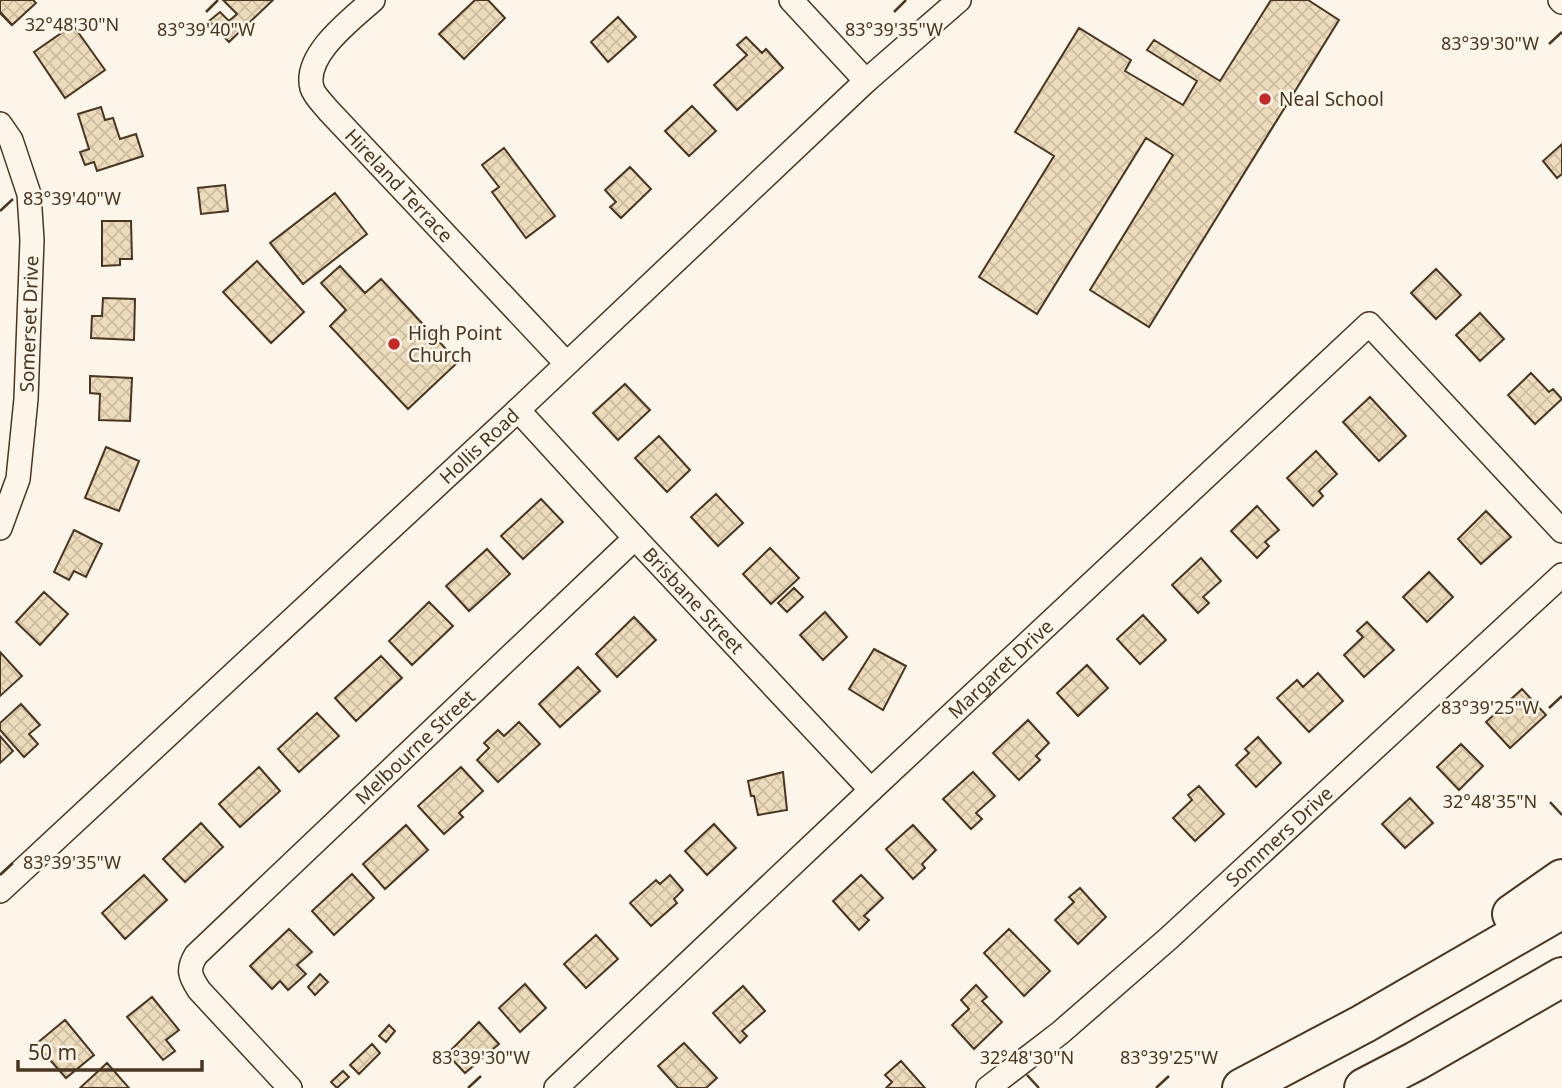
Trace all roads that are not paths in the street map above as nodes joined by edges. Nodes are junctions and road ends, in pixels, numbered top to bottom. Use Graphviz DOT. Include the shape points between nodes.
graph roads {
  1 [pos="373,0"];
  2 [pos="792,0"];
  3 [pos="959,0"];
  4 [pos="866,81"];
  5 [pos="0,124"];
  6 [pos="566,363"];
  7 [pos="518,410"];
  8 [pos="0,528"];
  9 [pos="1562,531"];
  10 [pos="635,538"];
  11 [pos="1562,575"];
  12 [pos="872,790"];
  13 [pos="1562,879"];
  14 [pos="0,891"];
  15 [pos="1562,909"];
  16 [pos="1562,977"];
  17 [pos="1363,1024"];
  18 [pos="290,1088"];
  19 [pos="556,1088"];
  20 [pos="988,1088"];
  21 [pos="1242,1088"];
  22 [pos="1364,1088"];
  1 -- 6 [label="street, Hireland Terrace" via="317,57 312,90"];
  2 -- 4 [label="street"];
  3 -- 4 [label="street, Hollis Road"];
  4 -- 6 [label="street, Hollis Road"];
  5 -- 8 [label="street, Somerset Drive" via="11,140 29,194 32,240 18,479"];
  6 -- 7 [label="street, Hollis Road"];
  7 -- 10 [label="street, Brisbane Street"];
  7 -- 14 [label="street, Hollis Road"];
  9 -- 12 [label="street, Margaret Drive" via="1369,324"];
  10 -- 12 [label="street, Brisbane Street"];
  10 -- 18 [label="street, Melbourne Street" via="196,955 190,965 199,990"];
  11 -- 20 [label="street, Sommers Drive" via="1169,938 1060,1034"];
  12 -- 19 [label="street, Margaret Drive"];
  13 -- 17 [label="highway"];
  15 -- 17 [label="highway"];
  16 -- 22 [label="highway"];
  17 -- 21 [label="highway"];
}
